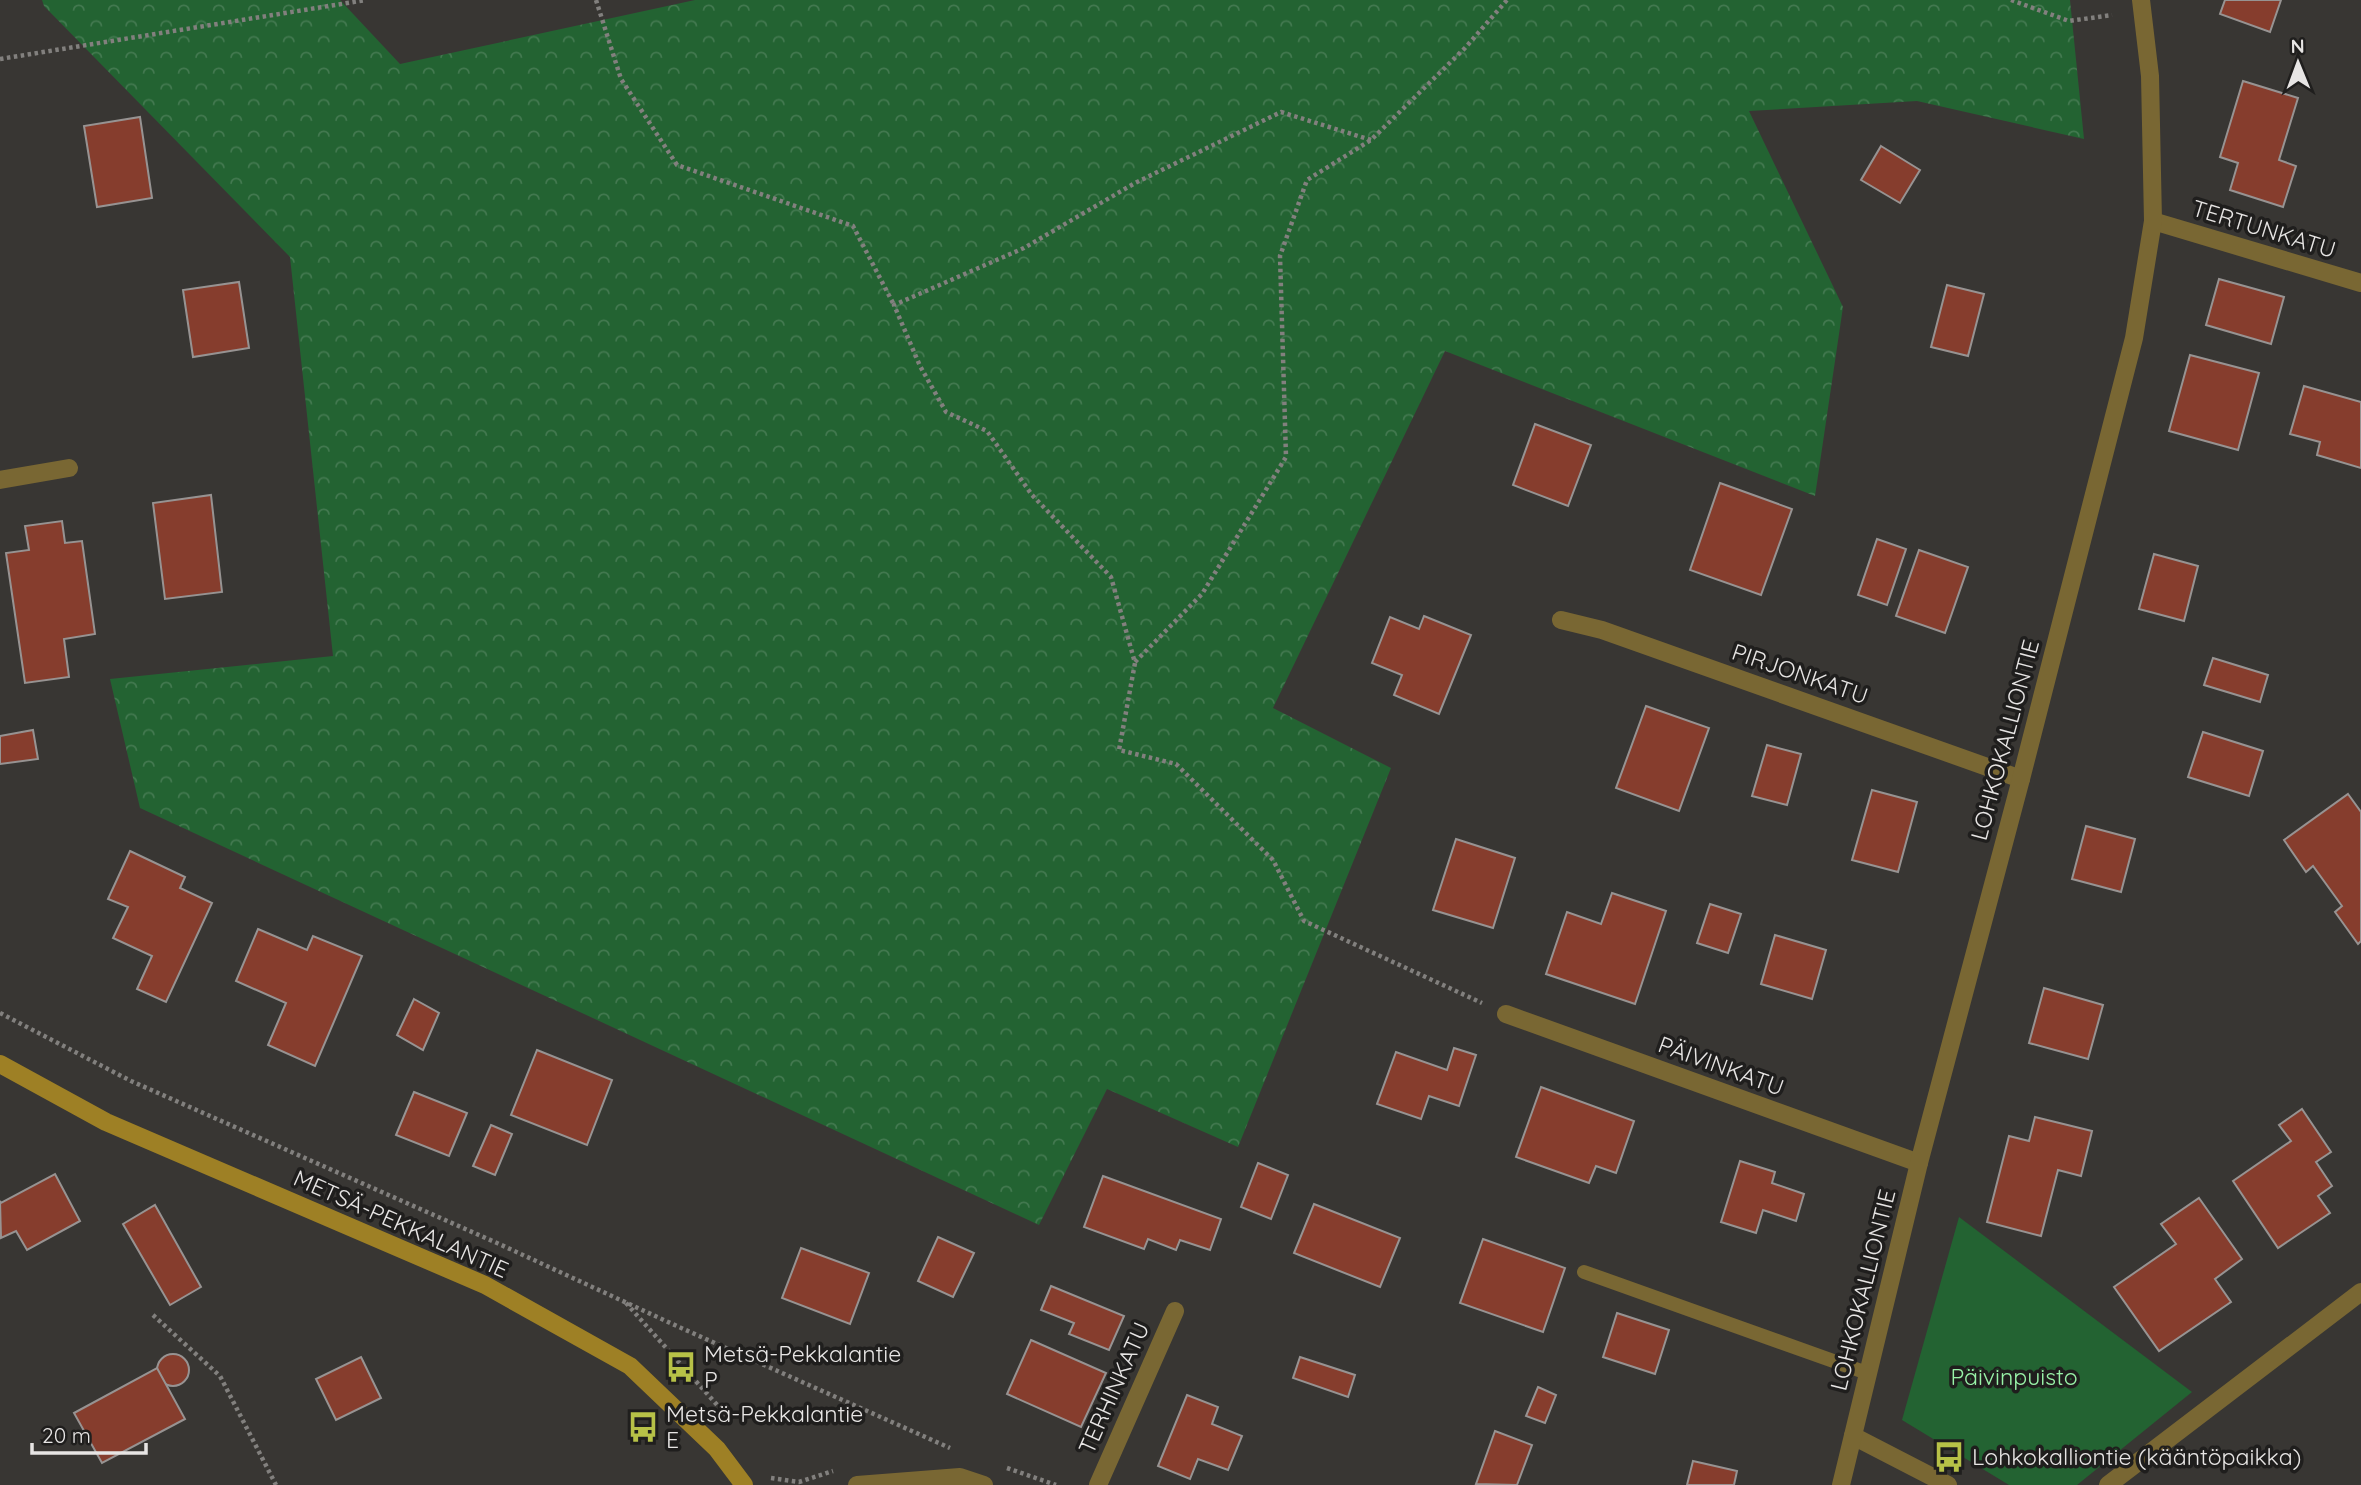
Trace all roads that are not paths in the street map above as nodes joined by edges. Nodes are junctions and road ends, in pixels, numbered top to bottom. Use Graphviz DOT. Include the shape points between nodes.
graph roads {
  1 [pos="2141,0"];
  2 [pos="2153,221"];
  3 [pos="2361,283"];
  4 [pos="69,468"];
  5 [pos="0,480"];
  6 [pos="1561,620"];
  7 [pos="2021,779"];
  8 [pos="1506,1014"];
  9 [pos="0,1064"];
  10 [pos="1919,1163"];
  11 [pos="1584,1272"];
  12 [pos="2361,1292"];
  13 [pos="1175,1311"];
  14 [pos="1867,1373"];
  15 [pos="1853,1436"];
  16 [pos="744,1485"];
  17 [pos="857,1485"];
  18 [pos="984,1485"];
  19 [pos="1098,1485"];
  20 [pos="1841,1485"];
  21 [pos="1948,1485"];
  22 [pos="2108,1485"];
  1 -- 2 [label="street, LOHKOKALLIONTIE" via="2150,76"];
  2 -- 3 [label="street, TERTUNKATU"];
  2 -- 7 [label="street, LOHKOKALLIONTIE" via="2133,338"];
  4 -- 5 [label="street"];
  6 -- 7 [label="street, PIRJONKATU" via="1616,635"];
  7 -- 10 [label="street, LOHKOKALLIONTIE"];
  8 -- 10 [label="street, PÄIVINKATU"];
  9 -- 16 [label="street, METSÄ-PEKKALANTIE" via="106,1122 485,1285 630,1366 717,1449"];
  10 -- 14 [label="street, LOHKOKALLIONTIE"];
  11 -- 14 [label="lane"];
  12 -- 22 [label="street"];
  13 -- 19 [label="street, TERHINKATU"];
  14 -- 15 [label="street, LOHKOKALLIONTIE"];
  15 -- 20 [label="street, LOHKOKALLIONTIE"];
  15 -- 21 [label="street"];
  17 -- 18 [label="street" via="960,1477"];
}
